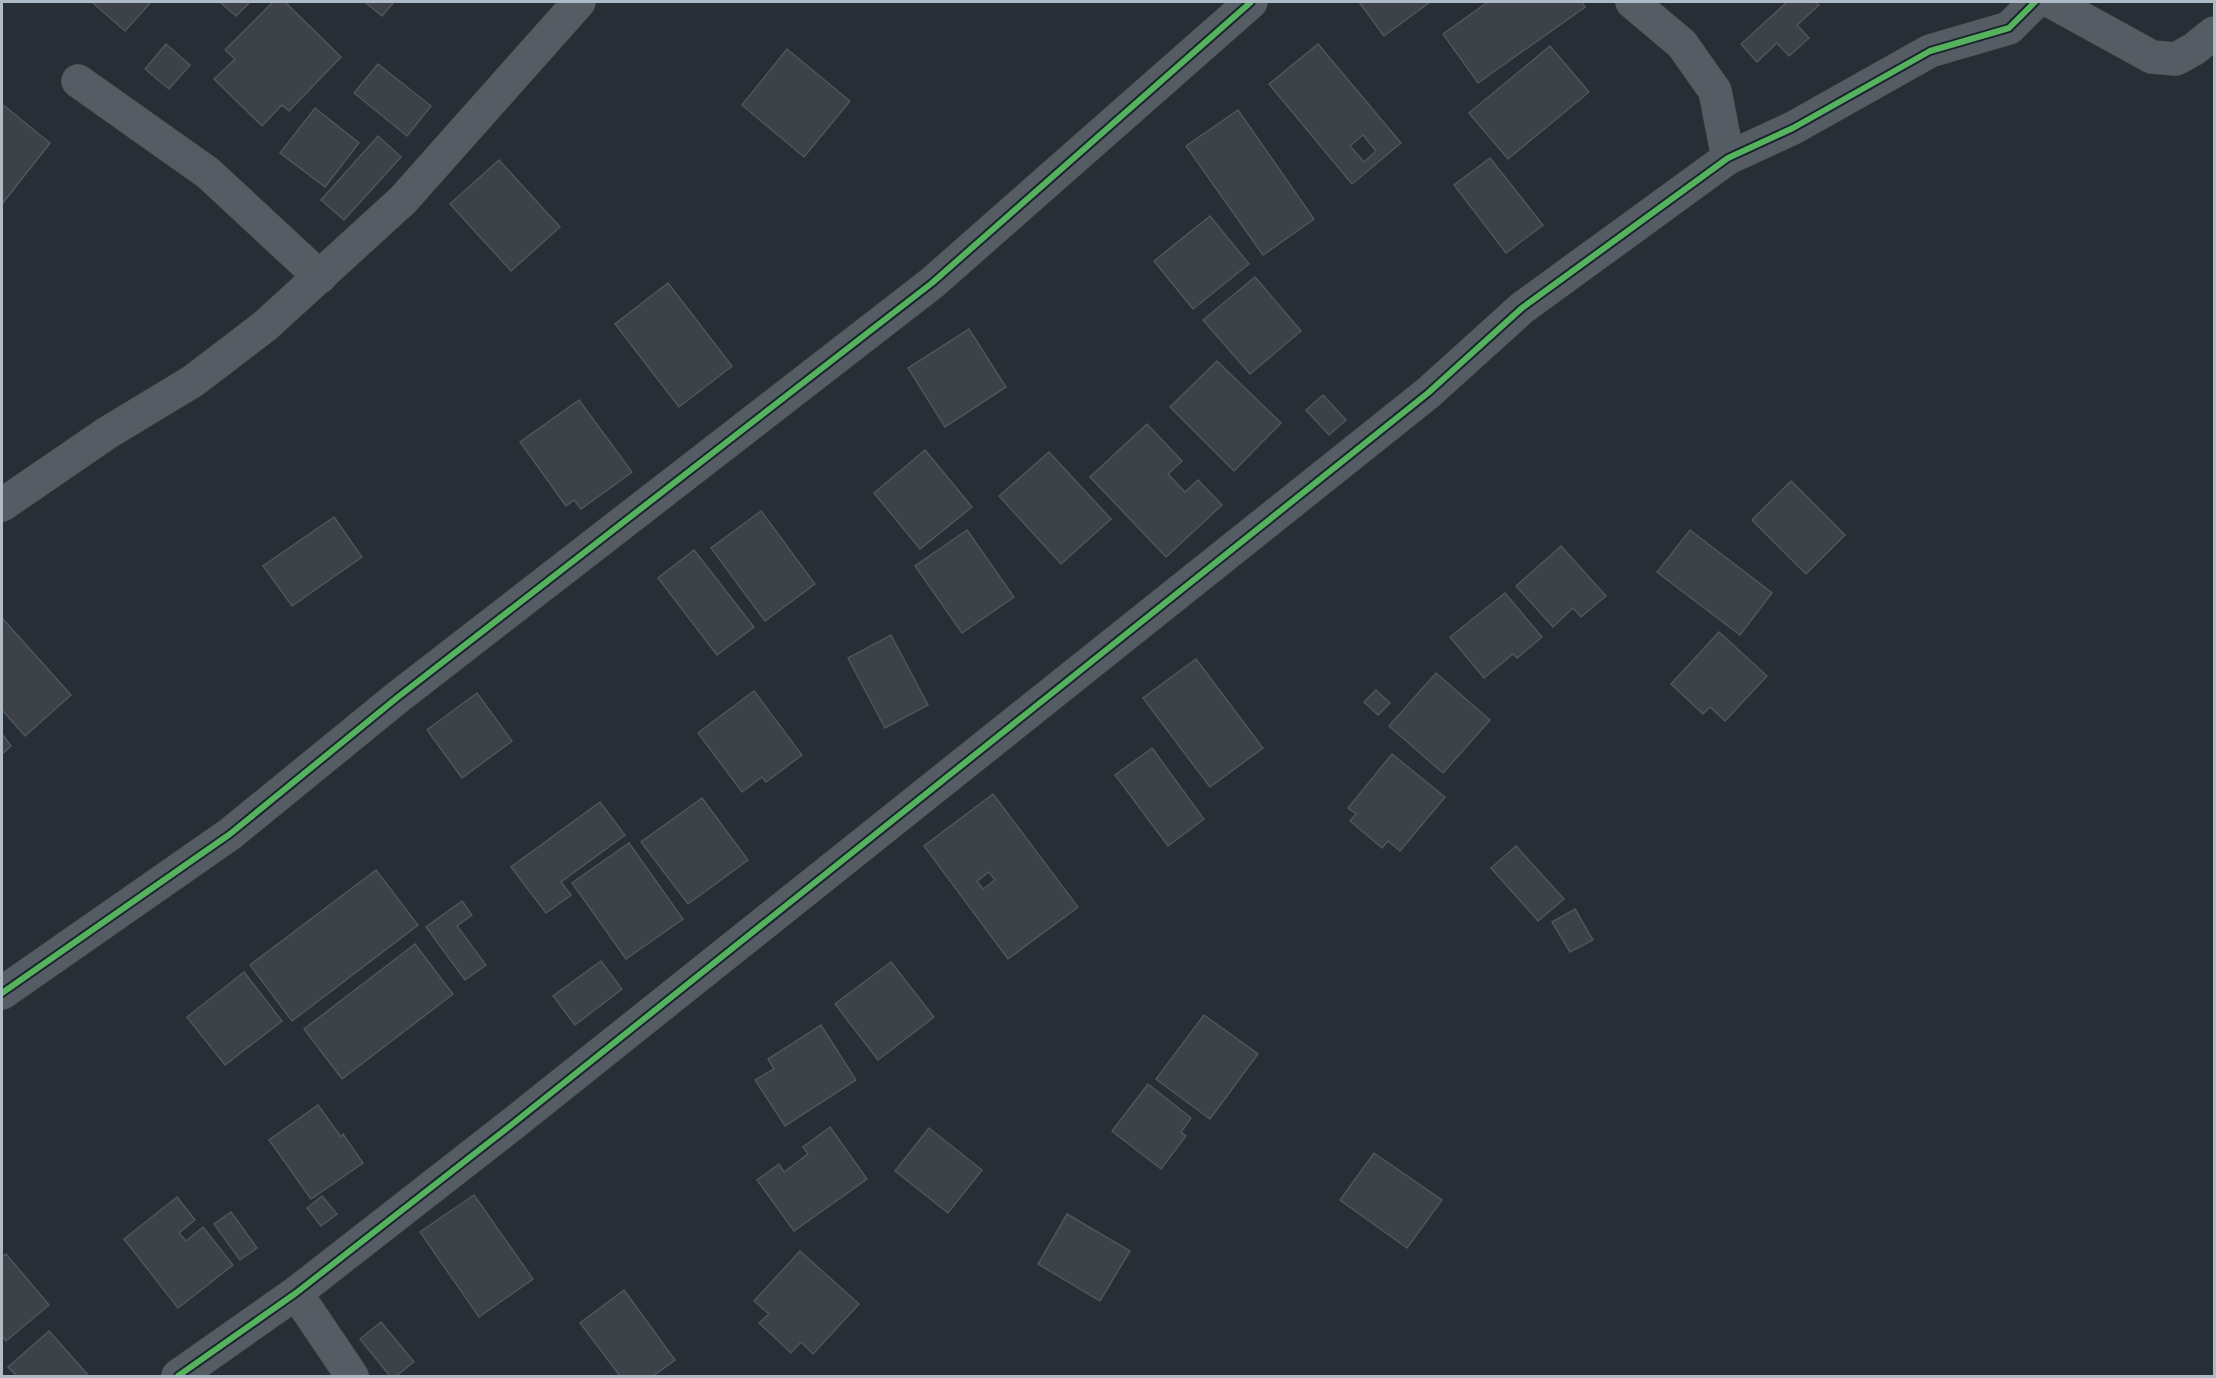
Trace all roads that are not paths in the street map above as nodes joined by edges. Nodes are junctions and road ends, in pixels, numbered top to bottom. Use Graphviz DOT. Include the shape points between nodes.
graph roads {
  1 [pos="579,2"];
  2 [pos="1251,2"];
  3 [pos="1632,2"];
  4 [pos="2035,2"];
  5 [pos="2052,2"];
  6 [pos="2214,33"];
  7 [pos="78,81"];
  8 [pos="1728,158"];
  9 [pos="320,277"];
  10 [pos="2,505"];
  11 [pos="2,993"];
  12 [pos="296,1293"];
  13 [pos="178,1377"];
  14 [pos="352,1377"];
  1 -- 9 [label="street" via="403,200"];
  2 -- 11 [label="street" via="932,283 398,697 230,834"];
  3 -- 8 [label="street" via="1682,44 1715,91"];
  4 -- 8 [label="street" via="2009,28 1930,51 1793,128"];
  5 -- 6 [label="street" via="2152,57 2176,59"];
  7 -- 9 [label="street" via="208,173"];
  8 -- 12 [label="street" via="1522,308 1428,393"];
  9 -- 10 [label="street" via="265,326 193,381 107,433"];
  12 -- 13 [label="street"];
  12 -- 14 [label="street"];
}
